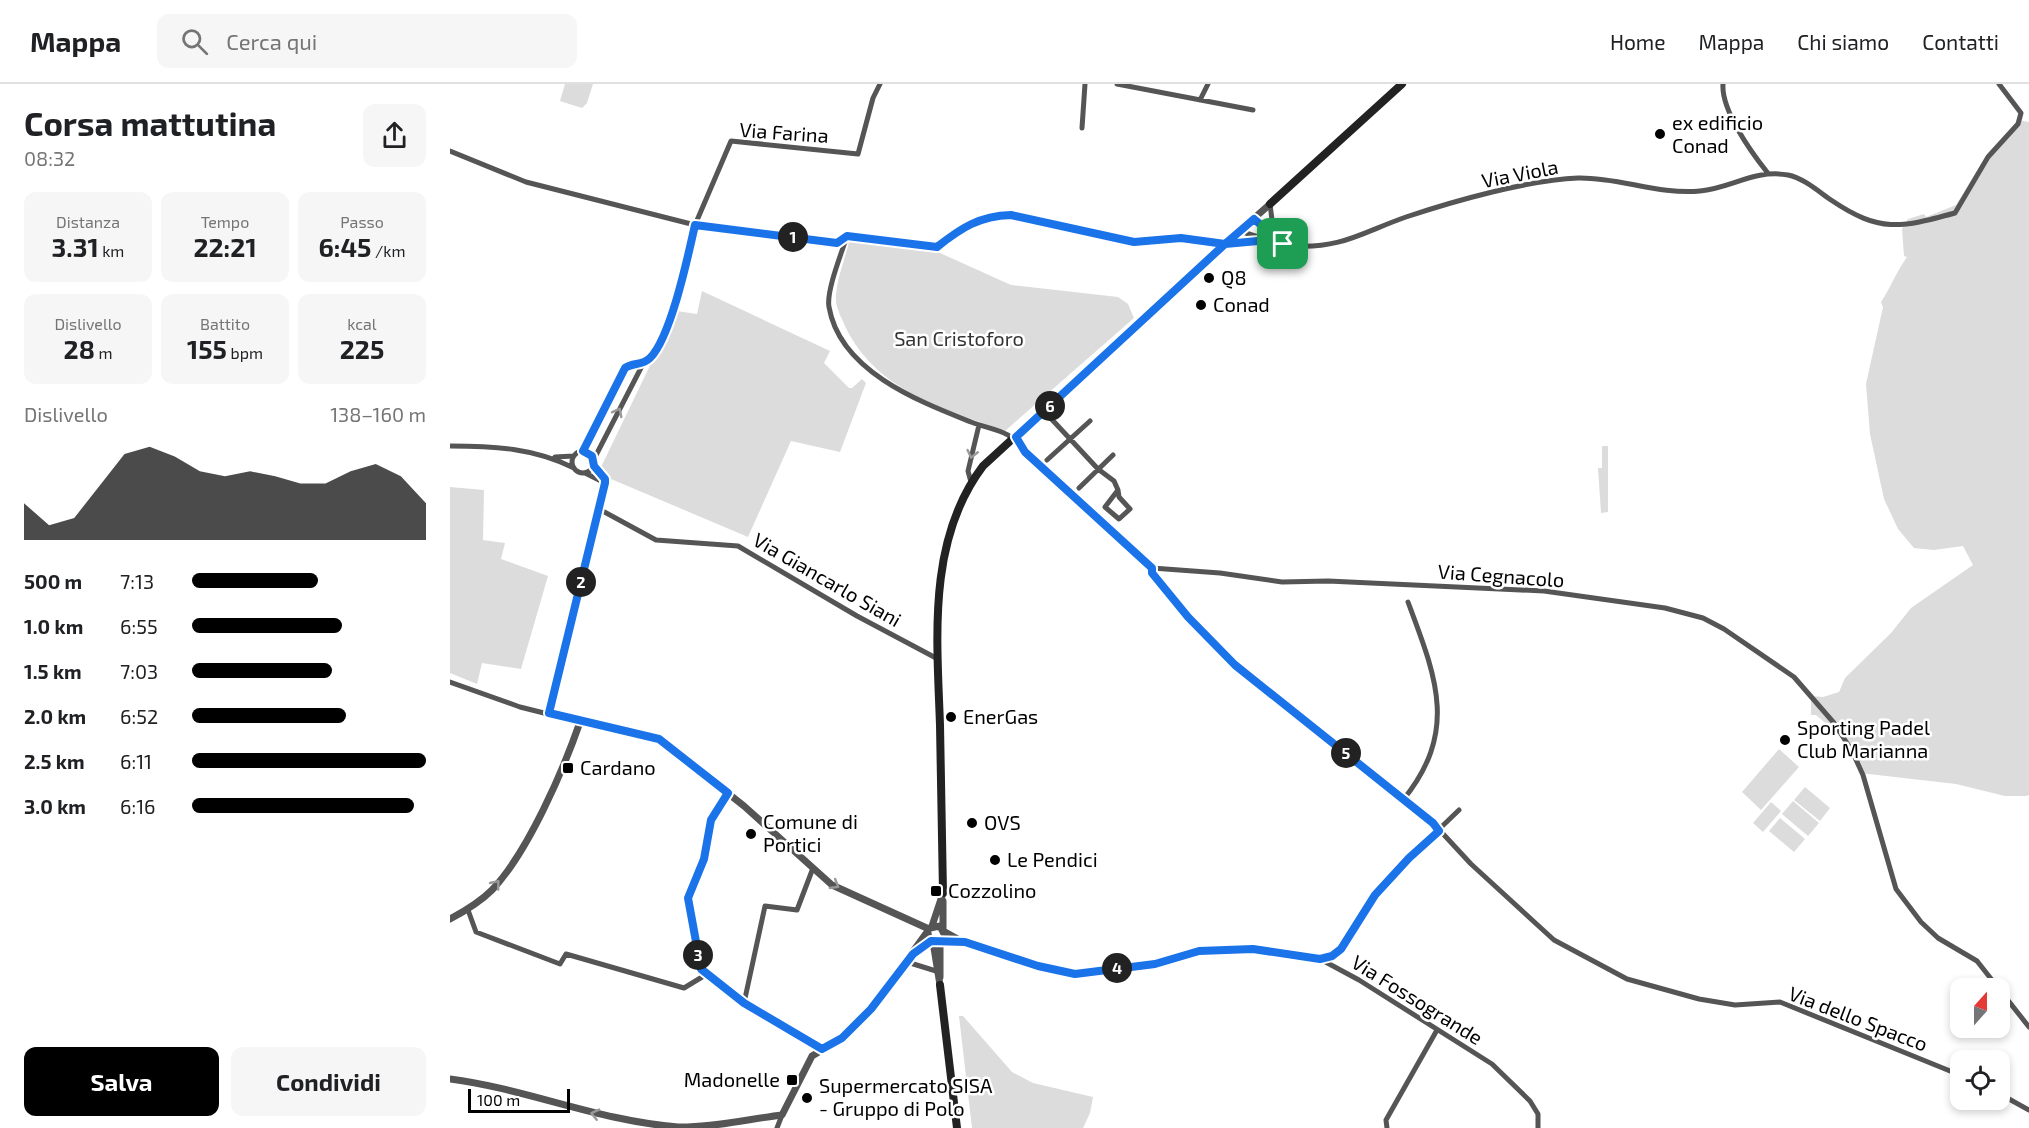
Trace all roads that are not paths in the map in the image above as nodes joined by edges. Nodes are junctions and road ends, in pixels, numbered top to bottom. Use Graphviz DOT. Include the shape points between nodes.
graph roads {
  1 [pos="880,84"];
  2 [pos="1085,84"];
  3 [pos="1117,84"];
  4 [pos="1163,84"];
  5 [pos="1208,84"];
  6 [pos="1402,84"];
  7 [pos="1723,84"];
  8 [pos="1999,84"];
  9 [pos="1161,92"];
  10 [pos="1200,100"];
  11 [pos="1253,110"];
  12 [pos="2021,119"];
  13 [pos="2029,124"];
  14 [pos="1082,129"];
  15 [pos="450,151"];
  16 [pos="1767,172"];
  17 [pos="1270,204"];
  18 [pos="1254,219"];
  19 [pos="695,225"];
  20 [pos="1240,231"];
  21 [pos="847,236"];
  22 [pos="1272,238"];
  23 [pos="1225,244"];
  24 [pos="643,364"];
  25 [pos="1044,411"];
  26 [pos="1090,421"];
  27 [pos="979,425"];
  28 [pos="1016,437"];
  29 [pos="1070,439"];
  30 [pos="450,446"];
  31 [pos="583,451"];
  32 [pos="1113,455"];
  33 [pos="574,456"];
  34 [pos="553,457"];
  35 [pos="594,459"];
  36 [pos="1047,459"];
  37 [pos="594,466"];
  38 [pos="574,468"];
  39 [pos="1098,469"];
  40 [pos="585,473"];
  41 [pos="970,482"];
  42 [pos="605,483"];
  43 [pos="1079,488"];
  44 [pos="1118,490"];
  45 [pos="599,509"];
  46 [pos="1152,568"];
  47 [pos="1408,602"];
  48 [pos="936,658"];
  49 [pos="450,682"];
  50 [pos="549,713"];
  51 [pos="580,722"];
  52 [pos="728,793"];
  53 [pos="1403,801"];
  54 [pos="1460,810"];
  55 [pos="1439,831"];
  56 [pos="813,868"];
  57 [pos="943,894"];
  58 [pos="468,910"];
  59 [pos="450,919"];
  60 [pos="944,929"];
  61 [pos="930,930"];
  62 [pos="935,942"];
  63 [pos="965,942"];
  64 [pos="913,954"];
  65 [pos="1320,959"];
  66 [pos="907,962"];
  67 [pos="936,971"];
  68 [pos="707,974"];
  69 [pos="940,985"];
  70 [pos="744,1003"];
  71 [pos="2029,1027"];
  72 [pos="1437,1030"];
  73 [pos="822,1049"];
  74 [pos="1950,1071"];
  75 [pos="450,1079"];
  76 [pos="2010,1100"];
  77 [pos="2029,1110"];
  78 [pos="782,1115"];
  79 [pos="695,1127"];
  80 [pos="1385,1127"];
  81 [pos="777,1128"];
  82 [pos="957,1128"];
  83 [pos="1538,1128"];
  1 -- 19 [label="street, Via Farina" via="858,154 731,141"];
  2 -- 14 [label="street"];
  3 -- 9 [label="street"];
  4 -- 9 [label="street"];
  5 -- 10 [label="street"];
  6 -- 17 [label="main road"];
  7 -- 16 [label="street" via="1722,92 1733,121"];
  8 -- 12 [label="street" via="2016,104"];
  9 -- 10 [label="street"];
  10 -- 11 [label="street"];
  12 -- 13 [label="street"];
  12 -- 16 [label="street, Via Viola" via="1988,157 1955,213 1911,224 1866,221 1791,176"];
  15 -- 19 [label="street" via="526,182"];
  16 -- 22 [label="street, Via Viola" via="1699,191 1676,192 1604,179 1545,182 1442,205 1353,240 1320,246 1283,244"];
  17 -- 18 [label="street"];
  17 -- 22 [label="street"];
  18 -- 20 [label="street"];
  18 -- 22 [label="street, Via Viola"];
  19 -- 21 [label="street" via="837,243"];
  19 -- 24 [label="street" via="663,337"];
  20 -- 22 [label="street, Via Viola"];
  20 -- 23 [label="street"];
  21 -- 23 [label="street" via="937,247 966,225 1011,215 1134,242 1181,238"];
  21 -- 27 [label="street" via="829,300 842,338 876,377 932,407"];
  22 -- 23 [label="street"];
  23 -- 25 [label="main road"];
  24 -- 31 [label="street" via="625,368"];
  35 -- 24 [label="street, one-way"];
  25 -- 28 [label="main road"];
  25 -- 29 [label="street"];
  26 -- 29 [label="street"];
  27 -- 28 [label="street"];
  27 -- 41 [label="street, one-way" via="968,471"];
  28 -- 41 [label="main road"];
  28 -- 46 [label="street" via="1025,452"];
  29 -- 36 [label="street"];
  29 -- 39 [label="street"];
  30 -- 34 [label="street" via="512,448"];
  31 -- 33 [label="street"];
  31 -- 35 [label="street"];
  32 -- 39 [label="street"];
  33 -- 34 [label="street"];
  33 -- 38 [label="street"];
  34 -- 38 [label="street"];
  35 -- 37 [label="street"];
  37 -- 40 [label="street"];
  37 -- 42 [label="street"];
  38 -- 40 [label="street"];
  39 -- 43 [label="street"];
  39 -- 44 [label="street" via="1114,481"];
  40 -- 42 [label="street"];
  41 -- 48 [label="main road" via="944,555"];
  42 -- 45 [label="street"];
  44 -- 44 [label="street" via="1104,507 1119,519 1130,509"];
  45 -- 48 [label="street, Via Giancarlo Siani" via="656,540 738,546"];
  45 -- 50 [label="street"];
  46 -- 53 [label="street" via="1188,617 1235,665"];
  46 -- 71 [label="street, Via Cegnacolo" via="1282,582 1544,591 1665,608 1703,618 1794,676 1834,723 1863,775 1896,889 1938,938 1977,961"];
  47 -- 53 [label="street" via="1432,672 1438,733 1418,782"];
  48 -- 57 [label="main road"];
  49 -- 50 [label="street" via="480,695"];
  50 -- 51 [label="street"];
  51 -- 52 [label="street" via="659,739"];
  58 -- 51 [label="street, one-way" via="491,891 532,830"];
  52 -- 56 [label="street"];
  52 -- 68 [label="street" via="711,820 704,859 688,898 701,969"];
  53 -- 55 [label="street"];
  54 -- 55 [label="street"];
  55 -- 65 [label="street" via="1370,901 1337,954"];
  55 -- 74 [label="street, Via dello Spacco" via="1554,940 1627,979 1735,1005 1780,1002"];
  56 -- 61 [label="street, one-way" via="832,885"];
  56 -- 70 [label="street" via="797,910 765,906"];
  57 -- 60 [label="street"];
  57 -- 61 [label="street"];
  58 -- 59 [label="street"];
  58 -- 68 [label="street" via="476,932 560,964 566,954 684,988"];
  60 -- 61 [label="street"];
  60 -- 62 [label="street" via="945,936"];
  60 -- 63 [label="street"];
  61 -- 62 [label="street"];
  61 -- 64 [label="street"];
  62 -- 63 [label="street"];
  62 -- 64 [label="street"];
  62 -- 67 [label="street"];
  62 -- 69 [label="street"];
  63 -- 65 [label="street, Via Fossogrande" via="1075,974 1155,964 1199,951 1253,949"];
  64 -- 66 [label="street"];
  65 -- 72 [label="street, Via Fossogrande"];
  66 -- 67 [label="street"];
  66 -- 73 [label="street" via="871,1009 842,1038"];
  67 -- 69 [label="street"];
  68 -- 70 [label="street"];
  69 -- 82 [label="main road"];
  70 -- 73 [label="street"];
  72 -- 80 [label="street"];
  72 -- 83 [label="street, Via Fossogrande" via="1505,1075 1535,1107"];
  73 -- 78 [label="street" via="805,1065"];
  79 -- 75 [label="street, one-way" via="601,1116"];
  76 -- 77 [label="street"];
  78 -- 79 [label="street"];
  78 -- 81 [label="street"];
}
